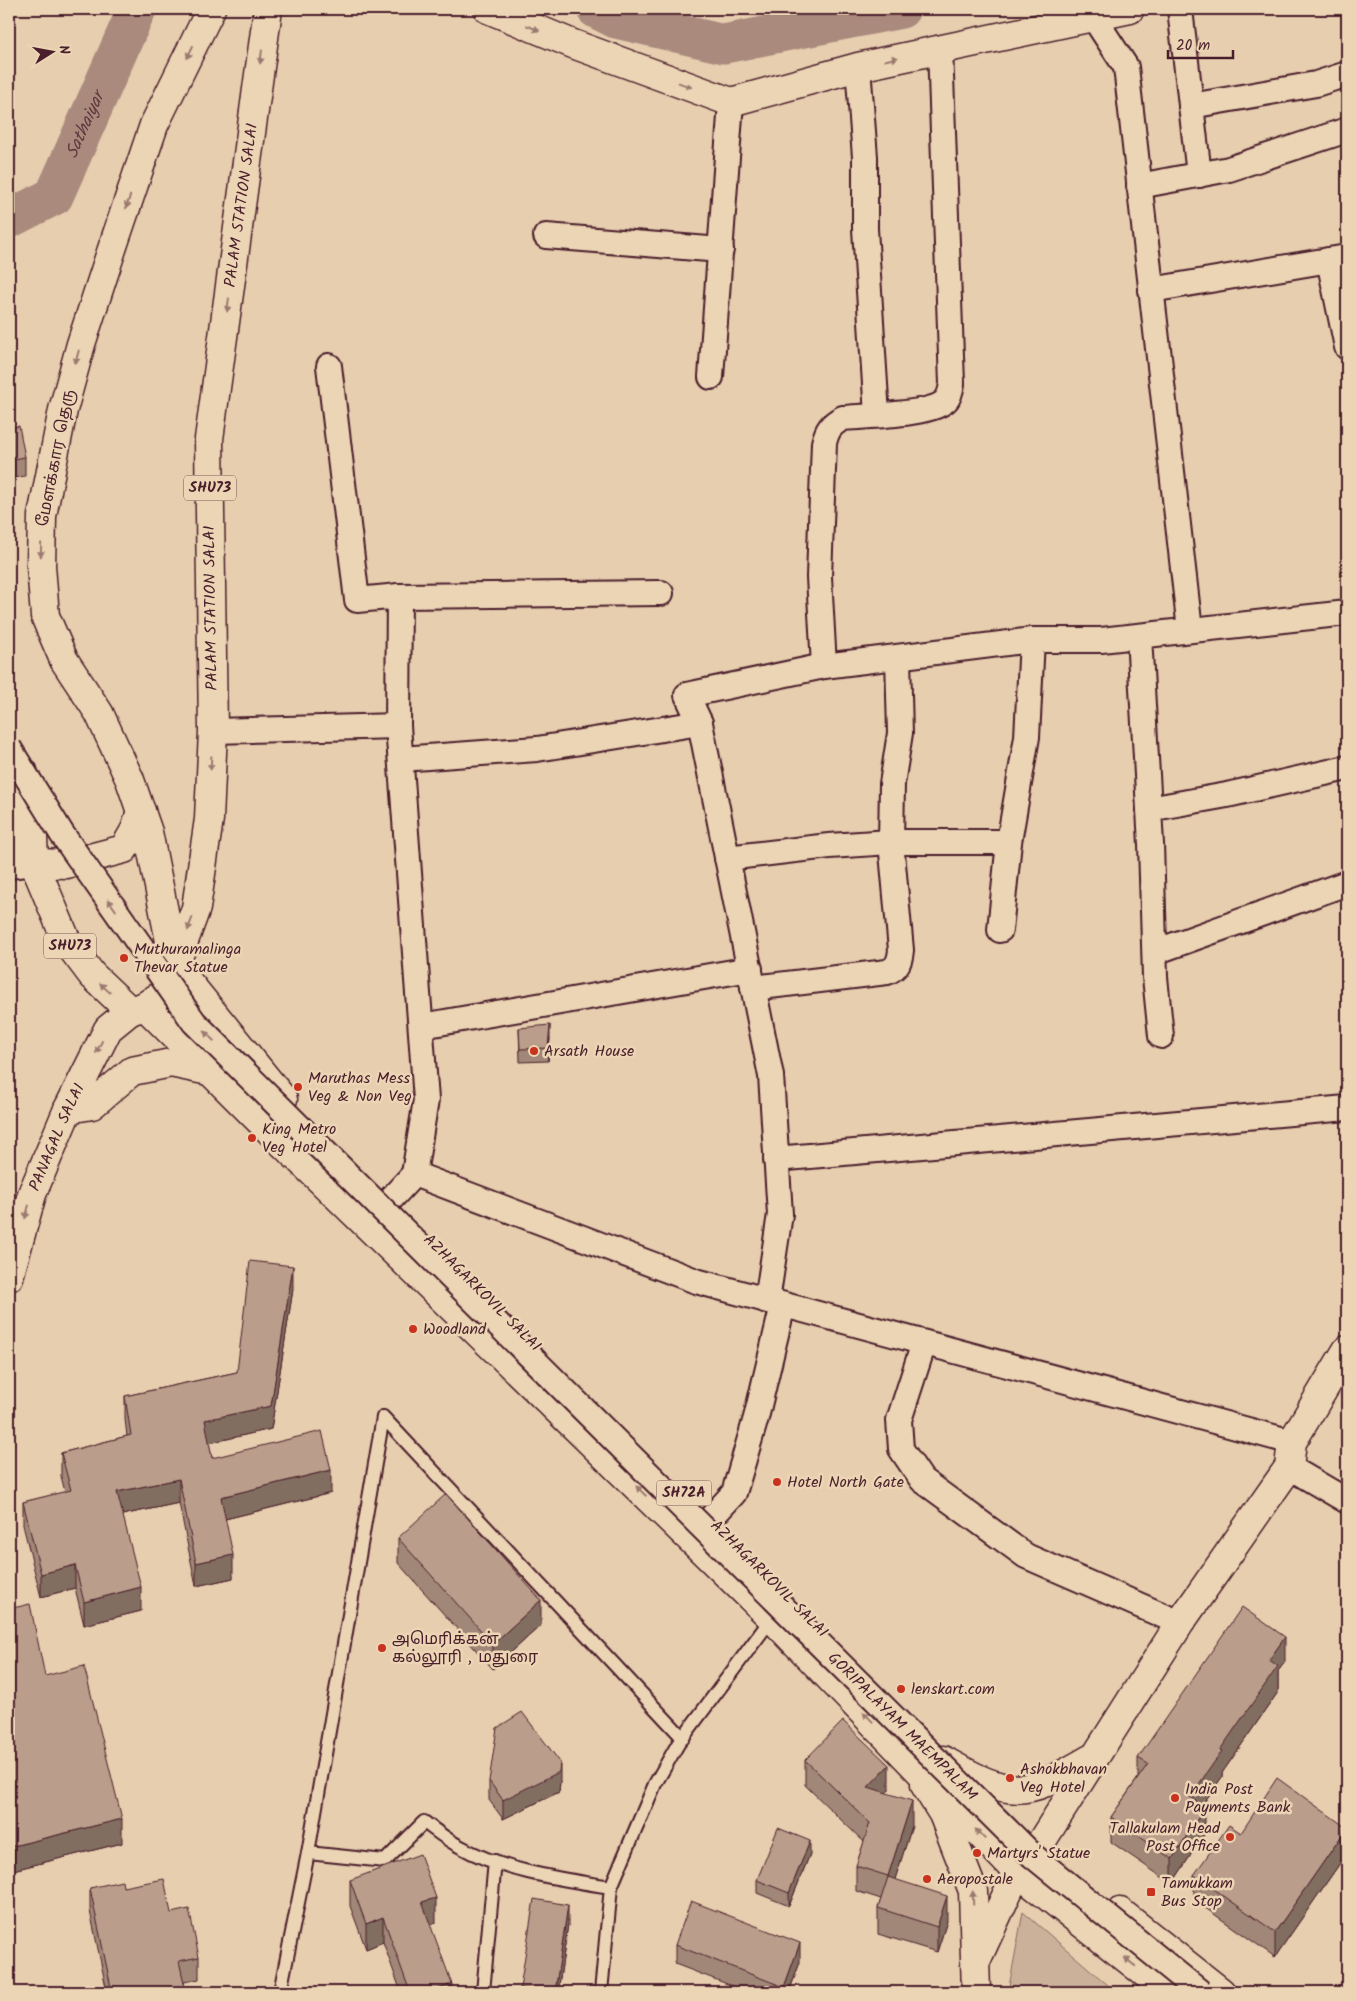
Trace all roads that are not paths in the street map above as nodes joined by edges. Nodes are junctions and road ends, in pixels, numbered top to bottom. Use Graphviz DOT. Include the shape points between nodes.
graph roads {
  1 [pos="212,9"];
  2 [pos="268,9"];
  3 [pos="488,9"];
  4 [pos="1130,9"];
  5 [pos="1180,9"];
  6 [pos="1092,12"];
  7 [pos="940,48"];
  8 [pos="858,67"];
  9 [pos="1347,74"];
  10 [pos="731,102"];
  11 [pos="1191,106"];
  12 [pos="1347,130"];
  13 [pos="1199,175"];
  14 [pos="1139,186"];
  15 [pos="546,236"];
  16 [pos="721,250"];
  17 [pos="1338,259"];
  18 [pos="1151,290"];
  19 [pos="1347,346"];
  20 [pos="329,366"];
  21 [pos="712,376"];
  22 [pos="876,415"];
  23 [pos="661,593"];
  24 [pos="399,596"];
  25 [pos="1347,613"];
  26 [pos="1190,630"];
  27 [pos="1139,636"];
  28 [pos="1032,640"];
  29 [pos="898,657"];
  30 [pos="824,666"];
  31 [pos="700,723"];
  32 [pos="398,726"];
  33 [pos="213,731"];
  34 [pos="9,736"];
  35 [pos="9,748"];
  36 [pos="401,759"];
  37 [pos="1347,768"];
  38 [pos="9,803"];
  39 [pos="1149,809"];
  40 [pos="141,812"];
  41 [pos="892,842"];
  42 [pos="1009,842"];
  43 [pos="727,858"];
  44 [pos="21,864"];
  45 [pos="1347,883"];
  46 [pos="1000,930"];
  47 [pos="1154,952"];
  48 [pos="175,966"];
  49 [pos="751,978"];
  50 [pos="138,1008"];
  51 [pos="422,1026"];
  52 [pos="1161,1036"];
  53 [pos="210,1070"];
  54 [pos="1347,1108"];
  55 [pos="68,1109"];
  56 [pos="776,1159"];
  57 [pos="414,1174"];
  58 [pos="389,1201"];
  59 [pos="9,1277"];
  60 [pos="775,1303"];
  61 [pos="924,1343"];
  62 [pos="1347,1350"];
  63 [pos="1290,1455"];
  64 [pos="1347,1501"];
  65 [pos="710,1519"];
  66 [pos="772,1618"];
  67 [pos="1180,1623"];
  68 [pos="684,1738"];
  69 [pos="1095,1756"];
  70 [pos="943,1760"];
  71 [pos="910,1762"];
  72 [pos="1038,1847"];
  73 [pos="308,1853"];
  74 [pos="495,1861"];
  75 [pos="1017,1872"];
  76 [pos="611,1887"];
  77 [pos="975,1965"];
  78 [pos="280,1992"];
  79 [pos="483,1992"];
  80 [pos="601,1992"];
  81 [pos="976,1992"];
  82 [pos="1169,1992"];
  83 [pos="1200,1992"];
  84 [pos="1221,1992"];
  1 -- 40 [label="main road, மேளக்கார தெரு, one-way" via="154,125 116,237 63,410 42,516 45,616 64,660 99,714"];
  2 -- 33 [label="main road, PALAM STATION SALAI / SHU73, one-way" via="209,439"];
  3 -- 10 [label="main road, one-way"];
  4 -- 6 [label="main road"];
  5 -- 11 [label="street"];
  6 -- 7 [label="main road"];
  6 -- 14 [label="street" via="1126,67"];
  8 -- 7 [label="main road, one-way"];
  7 -- 22 [label="street" via="952,384 948,399 940,405"];
  8 -- 10 [label="main road"];
  8 -- 22 [label="street"];
  9 -- 11 [label="street" via="1316,84"];
  10 -- 16 [label="street"];
  11 -- 13 [label="street"];
  12 -- 13 [label="street" via="1229,169"];
  13 -- 14 [label="street"];
  14 -- 18 [label="street"];
  15 -- 16 [label="street"];
  16 -- 21 [label="street"];
  17 -- 18 [label="street"];
  17 -- 19 [label="street"];
  18 -- 26 [label="street"];
  20 -- 24 [label="street" via="357,600"];
  22 -- 30 [label="street" via="843,418 833,423 827,430 824,443 819,577"];
  23 -- 24 [label="street"];
  24 -- 32 [label="street"];
  25 -- 26 [label="street"];
  26 -- 27 [label="street"];
  27 -- 28 [label="street" via="1102,640"];
  27 -- 39 [label="street"];
  28 -- 29 [label="street"];
  28 -- 42 [label="street" via="1027,737"];
  29 -- 30 [label="street"];
  29 -- 41 [label="street" via="900,732 892,784"];
  30 -- 31 [label="street" via="688,695"];
  31 -- 36 [label="street" via="537,749"];
  31 -- 43 [label="street"];
  32 -- 33 [label="street"];
  32 -- 36 [label="street"];
  33 -- 48 [label="main road, PALAM STATION SALAI / SHU73, one-way" via="209,819 196,908"];
  34 -- 44 [label="main road" via="24,772 32,810"];
  83 -- 35 [label="street, GORIPALAYAM MAEMPALAM, one-way, bridge" via="1033,1856 194,1022 62,834"];
  36 -- 51 [label="street"];
  37 -- 39 [label="street"];
  38 -- 44 [label="main road, SHU73"];
  39 -- 47 [label="street"];
  40 -- 44 [label="main road" via="124,849 67,864"];
  40 -- 48 [label="main road, மேளக்கார தெரு" via="148,832"];
  41 -- 42 [label="street"];
  41 -- 43 [label="street"];
  41 -- 49 [label="street" via="901,950 894,970 869,976"];
  42 -- 46 [label="street"];
  43 -- 49 [label="street"];
  50 -- 44 [label="main road, SHU73, one-way" via="92,975 67,942"];
  45 -- 47 [label="street"];
  47 -- 52 [label="street"];
  48 -- 50 [label="main road, SHU73" via="162,994"];
  48 -- 58 [label="main road, AZHAGARKOVIL SALAI / SH72A" via="293,1112"];
  49 -- 51 [label="street"];
  49 -- 56 [label="street" via="771,1076"];
  50 -- 53 [label="main road, AZHAGARKOVIL SALAI / SH72A"];
  50 -- 55 [label="main road, PANAGAL SALAI, one-way" via="108,1029"];
  51 -- 57 [label="street" via="426,1100"];
  53 -- 55 [label="main road" via="171,1063 132,1071 92,1105"];
  66 -- 53 [label="main road, AZHAGARKOVIL SALAI / SH72A, one-way"];
  54 -- 56 [label="street"];
  55 -- 59 [label="main road, PANAGAL SALAI, one-way" via="32,1194"];
  56 -- 60 [label="street" via="780,1214"];
  57 -- 58 [label="street"];
  57 -- 60 [label="street" via="696,1281"];
  58 -- 65 [label="main road, AZHAGARKOVIL SALAI / SH72A"];
  60 -- 61 [label="street"];
  60 -- 65 [label="street" via="756,1418 734,1493"];
  61 -- 63 [label="street"];
  61 -- 67 [label="street" via="899,1420 901,1449 922,1480 1026,1556"];
  62 -- 63 [label="main road"];
  63 -- 64 [label="street"];
  63 -- 67 [label="main road"];
  65 -- 70 [label="main road, AZHAGARKOVIL SALAI / SH72A"];
  66 -- 68 [label="lane"];
  71 -- 66 [label="main road, AZHAGARKOVIL SALAI / SH72A, one-way"];
  67 -- 69 [label="main road"];
  68 -- 73 [label="lane" via="383,1417"];
  68 -- 76 [label="lane" via="655,1784"];
  69 -- 70 [label="main road" via="1052,1781 1030,1788 1004,1789 983,1783"];
  69 -- 72 [label="main road"];
  70 -- 72 [label="main road, AZHAGARKOVIL SALAI / SH72A"];
  75 -- 71 [label="main road, AZHAGARKOVIL SALAI / SH72A, one-way"];
  77 -- 71 [label="main road, one-way" via="973,1891 943,1814"];
  72 -- 84 [label="main road, AZHAGARKOVIL SALAI / SH72A"];
  73 -- 74 [label="lane" via="385,1861 424,1822 458,1846"];
  73 -- 78 [label="lane"];
  74 -- 76 [label="lane" via="566,1880"];
  74 -- 79 [label="lane"];
  75 -- 77 [label="main road"];
  82 -- 75 [label="main road, AZHAGARKOVIL SALAI / SH72A, one-way"];
  76 -- 80 [label="lane"];
  77 -- 81 [label="main road"];
}
